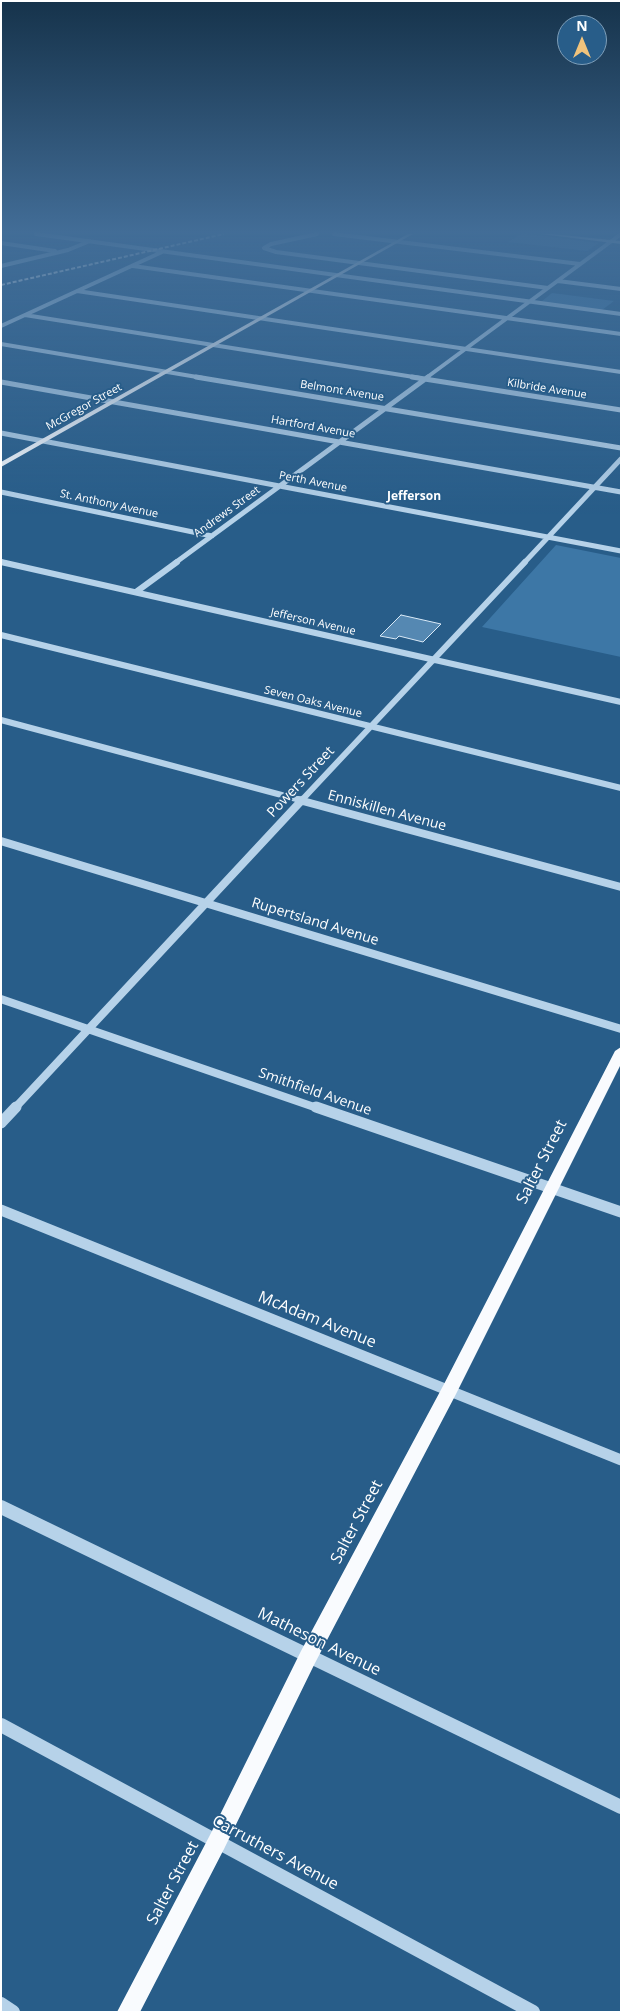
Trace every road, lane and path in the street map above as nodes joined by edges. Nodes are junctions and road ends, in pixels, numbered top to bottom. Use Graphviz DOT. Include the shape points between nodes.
graph roads {
  1 [pos="107,328"];
  2 [pos="243,328"];
  3 [pos="327,328"];
  4 [pos="493,328"];
  5 [pos="577,328"];
  6 [pos="621,334"];
  7 [pos="1,344"];
  8 [pos="213,345"];
  9 [pos="466,349"];
  10 [pos="165,372"];
  11 [pos="621,372"];
  12 [pos="425,379"];
  13 [pos="1,382"];
  14 [pos="112,402"];
  15 [pos="385,408"];
  16 [pos="621,410"];
  17 [pos="1,432"];
  18 [pos="44,441"];
  19 [pos="340,442"];
  20 [pos="621,448"];
  21 [pos="621,459"];
  22 [pos="1,465"];
  23 [pos="280,486"];
  24 [pos="595,487"];
  25 [pos="1,492"];
  26 [pos="621,492"];
  27 [pos="212,536"];
  28 [pos="548,537"];
  29 [pos="621,551"];
  30 [pos="1,562"];
  31 [pos="136,592"];
  32 [pos="1,635"];
  33 [pos="433,660"];
  34 [pos="621,702"];
  35 [pos="1,720"];
  36 [pos="372,726"];
  37 [pos="621,788"];
  38 [pos="302,801"];
  39 [pos="1,841"];
  40 [pos="621,887"];
  41 [pos="206,904"];
  42 [pos="1,999"];
  43 [pos="621,1028"];
  44 [pos="89,1029"];
  45 [pos="621,1051"];
  46 [pos="1,1123"];
  47 [pos="550,1188"];
  48 [pos="1,1210"];
  49 [pos="621,1212"];
  50 [pos="448,1390"];
  51 [pos="621,1460"];
  52 [pos="1,1507"];
  53 [pos="308,1656"];
  54 [pos="1,1725"];
  55 [pos="621,1807"];
  56 [pos="217,1842"];
  57 [pos="1,2004"];
  58 [pos="13,2012"];
  59 [pos="128,2012"];
  60 [pos="533,2012"];
  1 -- 8 [label="street, Kilbride Avenue"];
  2 -- 8 [label="main road, McGregor Street"];
  3 -- 9 [label="street"];
  4 -- 9 [label="street, Andrews Street"];
  5 -- 6 [label="street"];
  7 -- 10 [label="street, Belmont Avenue"];
  8 -- 10 [label="main road, McGregor Street"];
  8 -- 12 [label="street, Kilbride Avenue"];
  9 -- 11 [label="street"];
  9 -- 12 [label="street, Andrews Street"];
  10 -- 14 [label="main road, McGregor Street"];
  10 -- 15 [label="street, Belmont Avenue"];
  12 -- 15 [label="street, Andrews Street"];
  12 -- 16 [label="street, Kilbride Avenue"];
  13 -- 14 [label="street, Hartford Avenue"];
  14 -- 18 [label="main road, McGregor Street"];
  14 -- 19 [label="street, Hartford Avenue"];
  15 -- 19 [label="street, Andrews Street"];
  15 -- 20 [label="street, Belmont Avenue"];
  17 -- 18 [label="street, Perth Avenue"];
  18 -- 22 [label="main road, McGregor Street"];
  18 -- 23 [label="street, Perth Avenue"];
  19 -- 23 [label="street, Andrews Street"];
  19 -- 24 [label="street, Hartford Avenue"];
  21 -- 24 [label="street, Powers Street"];
  23 -- 27 [label="street, Andrews Street"];
  23 -- 28 [label="street, Perth Avenue"];
  24 -- 26 [label="street, Hartford Avenue"];
  24 -- 28 [label="street, Powers Street"];
  25 -- 27 [label="street, St. Anthony Avenue"];
  27 -- 31 [label="street, Andrews Street"];
  28 -- 29 [label="street, Perth Avenue"];
  28 -- 33 [label="street, Powers Street"];
  30 -- 31 [label="street, Jefferson Avenue"];
  31 -- 33 [label="street, Jefferson Avenue"];
  32 -- 36 [label="street, Seven Oaks Avenue"];
  33 -- 34 [label="street, Jefferson Avenue"];
  33 -- 36 [label="street, Powers Street"];
  35 -- 38 [label="street, Enniskillen Avenue"];
  36 -- 37 [label="street, Seven Oaks Avenue"];
  36 -- 38 [label="street, Powers Street"];
  38 -- 40 [label="street, Enniskillen Avenue"];
  38 -- 41 [label="street, Powers Street"];
  39 -- 41 [label="street, Rupertsland Avenue"];
  41 -- 43 [label="street, Rupertsland Avenue"];
  41 -- 44 [label="street, Powers Street"];
  42 -- 44 [label="street, Smithfield Avenue"];
  44 -- 46 [label="street, Powers Street"];
  44 -- 47 [label="street, Smithfield Avenue"];
  45 -- 47 [label="main road, Salter Street"];
  47 -- 49 [label="street, Smithfield Avenue"];
  47 -- 50 [label="main road, Salter Street"];
  48 -- 50 [label="street, McAdam Avenue"];
  50 -- 51 [label="street, McAdam Avenue"];
  50 -- 53 [label="main road, Salter Street"];
  52 -- 53 [label="street, Matheson Avenue"];
  53 -- 55 [label="street, Matheson Avenue"];
  53 -- 56 [label="main road, Salter Street"];
  54 -- 56 [label="street, Carruthers Avenue"];
  56 -- 59 [label="main road, Salter Street"];
  56 -- 60 [label="street, Carruthers Avenue"];
  57 -- 58 [label="street"];
}
